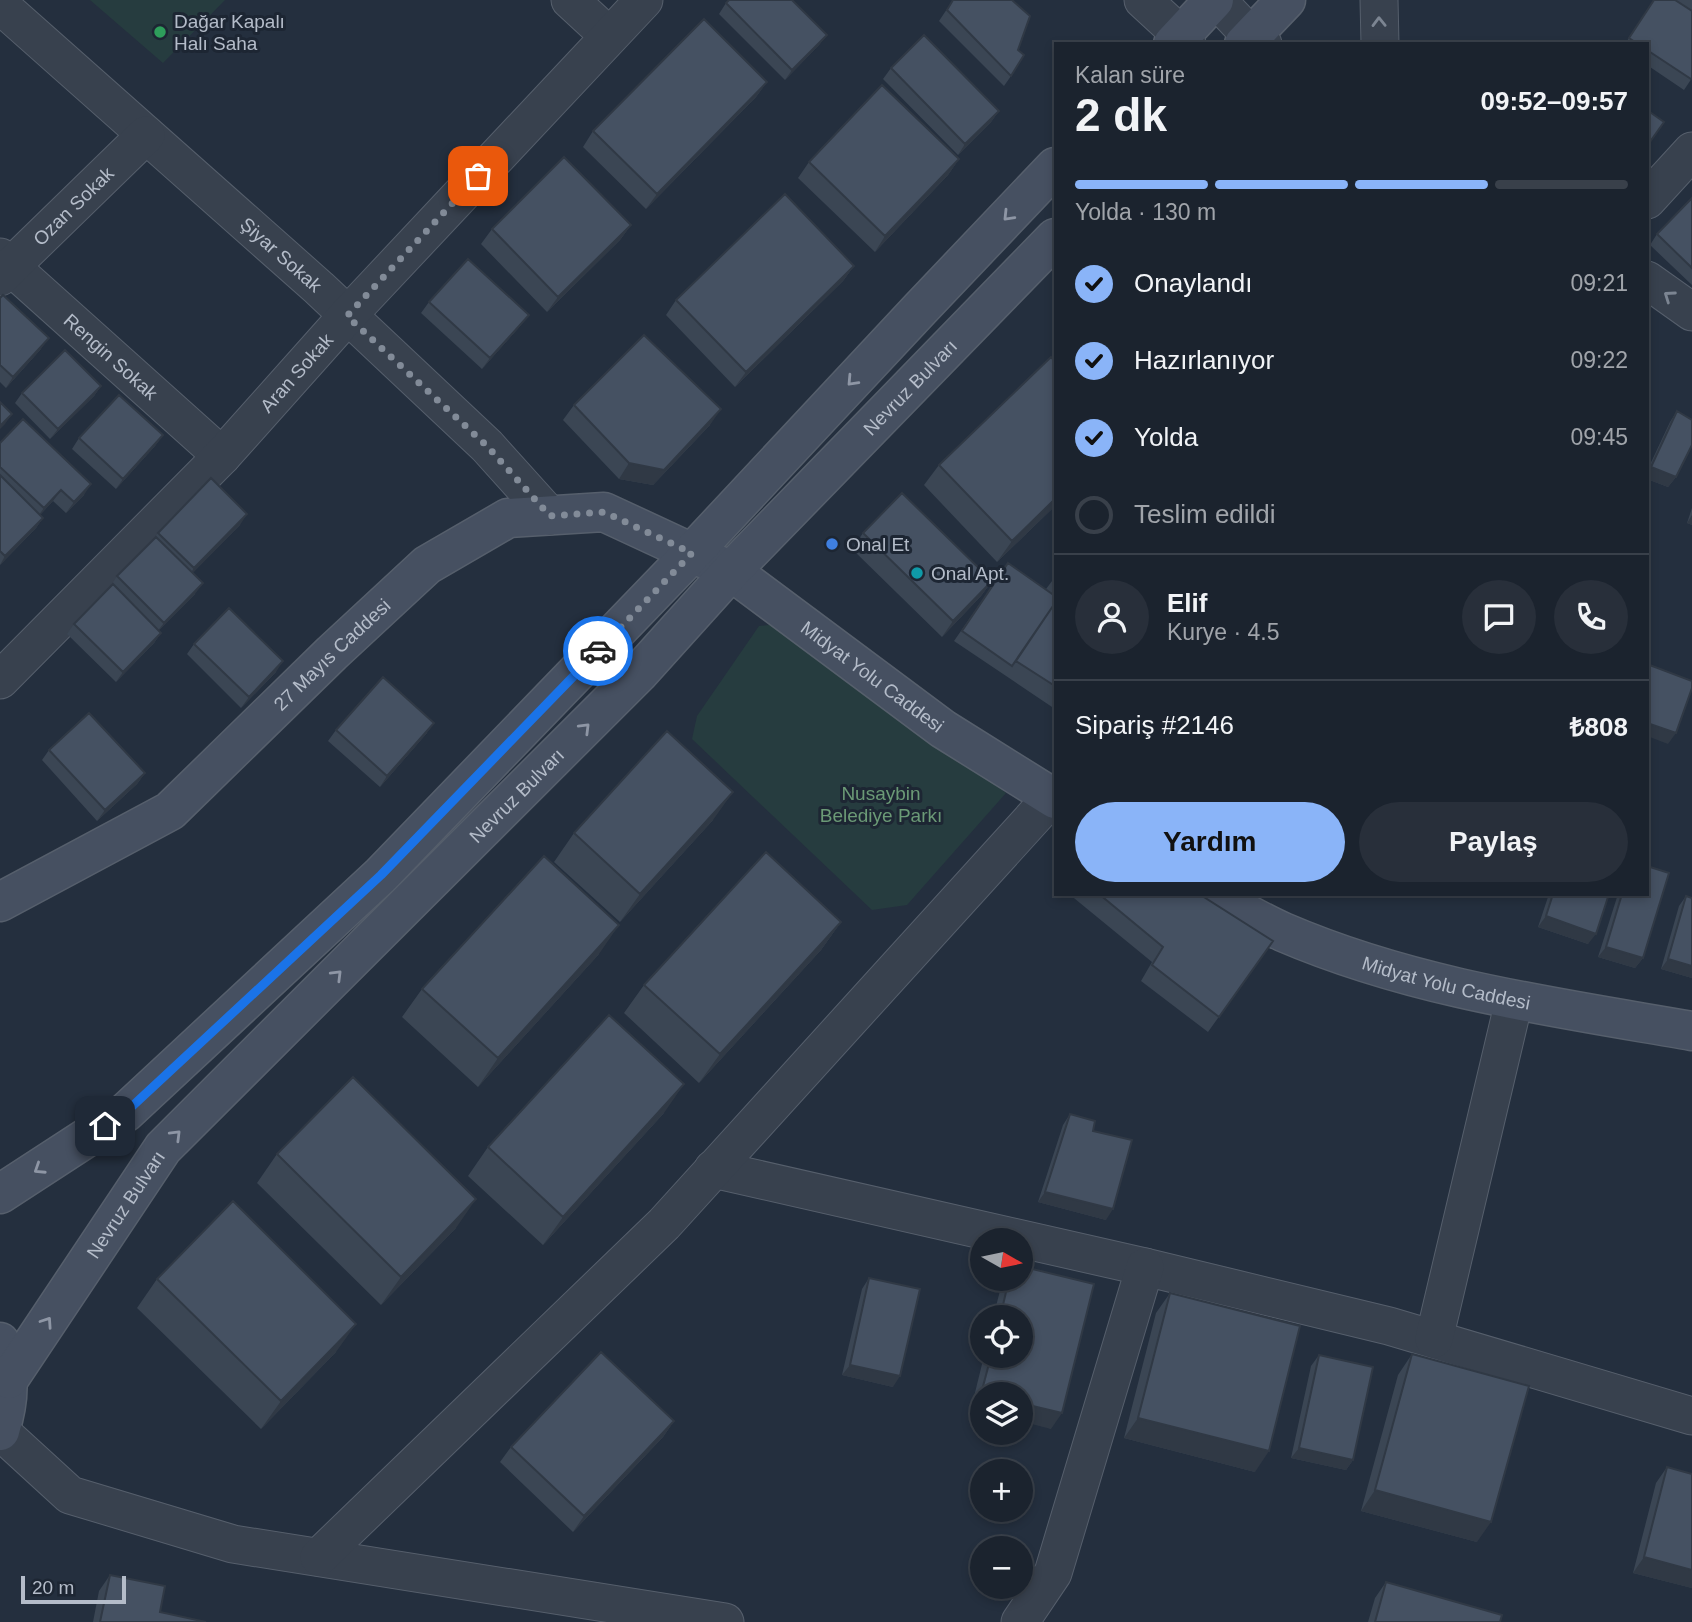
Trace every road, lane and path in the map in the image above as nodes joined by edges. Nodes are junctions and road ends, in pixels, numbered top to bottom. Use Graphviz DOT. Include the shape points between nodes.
graph roads {
  1 [pos="570,0"];
  2 [pos="644,0"];
  3 [pos="1143,0"];
  4 [pos="1216,0"];
  5 [pos="1286,0"];
  6 [pos="1379,0"];
  7 [pos="0,5"];
  8 [pos="609,36"];
  9 [pos="1180,41"];
  10 [pos="1253,41"];
  11 [pos="1380,42"];
  12 [pos="146,135"];
  13 [pos="1692,150"];
  14 [pos="1054,168"];
  15 [pos="1649,198"];
  16 [pos="1054,239"];
  17 [pos="4,267"];
  18 [pos="1649,281"];
  19 [pos="1692,312"];
  20 [pos="347,316"];
  21 [pos="222,456"];
  22 [pos="550,516"];
  23 [pos="692,553"];
  24 [pos="731,571"];
  25 [pos="0,680"];
  26 [pos="1054,798"];
  27 [pos="1216,896"];
  28 [pos="0,902"];
  29 [pos="1514,1001"];
  30 [pos="1692,1031"];
  31 [pos="713,1169"];
  32 [pos="0,1194"];
  33 [pos="1144,1267"];
  34 [pos="1434,1339"];
  35 [pos="0,1342"];
  36 [pos="9,1379"];
  37 [pos="1692,1416"];
  38 [pos="0,1431"];
  39 [pos="319,1557"];
  40 [pos="725,1622"];
  41 [pos="1020,1622"];
  1 -- 8 [label="street"];
  2 -- 8 [label="street, Aran Sokak"];
  3 -- 9 [label="street"];
  4 -- 9 [label="main road"];
  4 -- 10 [label="street"];
  5 -- 10 [label="main road"];
  11 -- 6 [label="street, one-way"];
  7 -- 12 [label="street, Şiyar Sokak"];
  8 -- 20 [label="street, Aran Sokak"];
  12 -- 17 [label="street, Ozan Sokak"];
  12 -- 20 [label="street, Şiyar Sokak"];
  13 -- 15 [label="street"];
  14 -- 23 [label="main road, one-way"];
  16 -- 24 [label="main road, Nevruz Bulvarı"];
  17 -- 21 [label="street, Rengin Sokak"];
  19 -- 18 [label="street, one-way"];
  20 -- 21 [label="street, Aran Sokak"];
  20 -- 22 [label="street, Şiyar Sokak" via="487,446"];
  21 -- 25 [label="street, Aran Sokak"];
  22 -- 23 [label="main road, 27 Mayıs Caddesi" via="604,512"];
  22 -- 28 [label="main road, 27 Mayıs Caddesi" via="508,518 427,565 170,811"];
  23 -- 24 [label="main road, Midyat Yolu Caddesi"];
  23 -- 32 [label="main road, one-way" via="381,875 147,1093 126,1112"];
  24 -- 26 [label="main road, Midyat Yolu Caddesi" via="943,729"];
  36 -- 24 [label="main road, Nevruz Bulvarı, one-way" via="163,1148 639,673"];
  26 -- 31 [label="street"];
  27 -- 29 [label="main road, Midyat Yolu Caddesi" via="1282,932 1386,969"];
  29 -- 30 [label="main road, Midyat Yolu Caddesi"];
  29 -- 34 [label="street"];
  31 -- 33 [label="street"];
  31 -- 39 [label="street" via="664,1223"];
  33 -- 34 [label="street"];
  33 -- 41 [label="street" via="1053,1573"];
  34 -- 37 [label="street"];
  35 -- 36 [label="main road"];
  36 -- 38 [label="main road" via="8,1406"];
  38 -- 39 [label="street" via="70,1495 233,1544"];
  39 -- 40 [label="street"];
}
